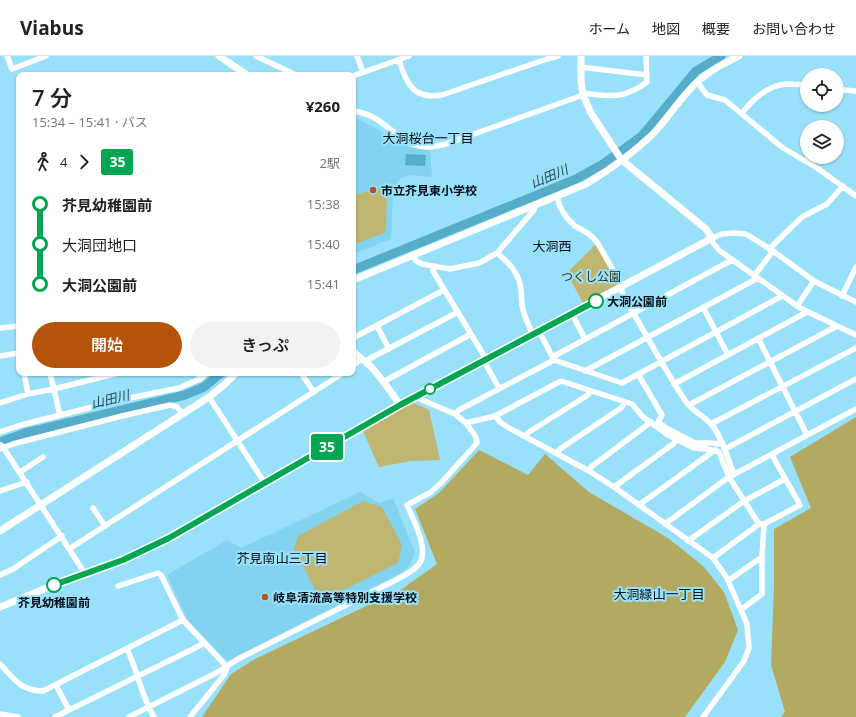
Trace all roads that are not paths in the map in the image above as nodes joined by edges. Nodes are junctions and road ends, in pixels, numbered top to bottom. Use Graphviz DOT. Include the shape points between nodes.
graph roads {
  1 [pos="7,56"];
  2 [pos="46,56"];
  3 [pos="219,56"];
  4 [pos="256,56"];
  5 [pos="357,56"];
  6 [pos="408,56"];
  7 [pos="558,56"];
  8 [pos="581,56"];
  9 [pos="646,56"];
  10 [pos="739,56"];
  11 [pos="399,60"];
  12 [pos="580,67"];
  13 [pos="243,72"];
  14 [pos="290,72"];
  15 [pos="363,72"];
  16 [pos="356,75"];
  17 [pos="647,75"];
  18 [pos="697,82"];
  19 [pos="800,85"];
  20 [pos="844,90"];
  21 [pos="856,91"];
  22 [pos="583,94"];
  23 [pos="356,111"];
  24 [pos="742,113"];
  25 [pos="621,158"];
  26 [pos="843,186"];
  27 [pos="557,196"];
  28 [pos="856,196"];
  29 [pos="535,204"];
  30 [pos="712,238"];
  31 [pos="771,250"];
  32 [pos="497,253"];
  33 [pos="413,255"];
  34 [pos="732,260"];
  35 [pos="432,266"];
  36 [pos="856,267"];
  37 [pos="756,277"];
  38 [pos="356,279"];
  39 [pos="814,281"];
  40 [pos="621,287"];
  41 [pos="444,290"];
  42 [pos="782,296"];
  43 [pos="842,296"];
  44 [pos="856,302"];
  45 [pos="797,306"];
  46 [pos="703,307"];
  47 [pos="458,312"];
  48 [pos="807,312"];
  49 [pos="634,313"];
  50 [pos="572,314"];
  51 [pos="16,326"];
  52 [pos="377,326"];
  53 [pos="837,326"];
  54 [pos="0,328"];
  55 [pos="716,331"];
  56 [pos="536,333"];
  57 [pos="472,334"];
  58 [pos="856,335"];
  59 [pos="356,336"];
  60 [pos="647,337"];
  61 [pos="758,338"];
  62 [pos="585,339"];
  63 [pos="856,348"];
  64 [pos="389,349"];
  65 [pos="16,354"];
  66 [pos="356,354"];
  67 [pos="728,354"];
  68 [pos="0,356"];
  69 [pos="486,359"];
  70 [pos="554,360"];
  71 [pos="661,360"];
  72 [pos="364,361"];
  73 [pos="770,362"];
  74 [pos="356,365"];
  75 [pos="586,371"];
  76 [pos="638,374"];
  77 [pos="25,376"];
  78 [pos="51,376"];
  79 [pos="106,376"];
  80 [pos="199,376"];
  81 [pos="204,376"];
  82 [pos="233,376"];
  83 [pos="303,376"];
  84 [pos="338,376"];
  85 [pos="200,379"];
  86 [pos="856,379"];
  87 [pos="383,382"];
  88 [pos="674,384"];
  89 [pos="783,386"];
  90 [pos="499,388"];
  91 [pos="54,389"];
  92 [pos="590,391"];
  93 [pos="314,392"];
  94 [pos="28,394"];
  95 [pos="417,396"];
  96 [pos="209,397"];
  97 [pos="625,402"];
  98 [pos="0,404"];
  99 [pos="400,405"];
  100 [pos="689,405"];
  101 [pos="856,409"];
  102 [pos="796,412"];
  103 [pos="183,414"];
  104 [pos="455,414"];
  105 [pos="60,416"];
  106 [pos="495,416"];
  107 [pos="651,422"];
  108 [pos="466,423"];
  109 [pos="711,424"];
  110 [pos="0,432"];
  111 [pos="807,435"];
  112 [pos="525,436"];
  113 [pos="677,440"];
  114 [pos="238,441"];
  115 [pos="1,447"];
  116 [pos="724,447"];
  117 [pos="715,450"];
  118 [pos="557,453"];
  119 [pos="772,455"];
  120 [pos="43,457"];
  121 [pos="589,471"];
  122 [pos="20,472"];
  123 [pos="732,476"];
  124 [pos="785,479"];
  125 [pos="27,482"];
  126 [pos="264,482"];
  127 [pos="614,487"];
  128 [pos="0,491"];
  129 [pos="744,501"];
  130 [pos="41,505"];
  131 [pos="639,505"];
  132 [pos="93,508"];
  133 [pos="665,524"];
  134 [pos="761,524"];
  135 [pos="105,526"];
  136 [pos="0,531"];
  137 [pos="62,536"];
  138 [pos="688,541"];
  139 [pos="69,549"];
  140 [pos="762,557"];
  141 [pos="712,558"];
  142 [pos="84,574"];
  143 [pos="0,575"];
  144 [pos="728,580"];
  145 [pos="118,586"];
  146 [pos="0,607"];
  147 [pos="742,609"];
  148 [pos="183,620"];
  149 [pos="205,643"];
  150 [pos="127,649"];
  151 [pos="0,664"];
  152 [pos="227,667"];
  153 [pos="138,677"];
  154 [pos="56,685"];
  155 [pos="148,707"];
  156 [pos="69,710"];
  157 [pos="0,714"];
  158 [pos="9,716"];
  159 [pos="18,717"];
  160 [pos="55,717"];
  161 [pos="128,717"];
  162 [pos="154,717"];
  163 [pos="190,717"];
  164 [pos="703,717"];
  1 -- 2 [label="street" via="12,69"];
  3 -- 13 [label="street"];
  4 -- 14 [label="street"];
  5 -- 15 [label="street"];
  6 -- 11 [label="street"];
  7 -- 11 [label="street" via="434,97 418,93 411,87 403,74"];
  8 -- 12 [label="street"];
  9 -- 17 [label="street"];
  10 -- 18 [label="street"];
  11 -- 15 [label="street"];
  12 -- 17 [label="street"];
  12 -- 22 [label="street"];
  15 -- 16 [label="street"];
  17 -- 22 [label="street" via="647,82 628,93 614,96"];
  18 -- 24 [label="street" via="707,95 725,100"];
  18 -- 25 [label="street" via="654,133"];
  19 -- 24 [label="street" via="775,87 761,94"];
  20 -- 21 [label="street"];
  22 -- 23 [label="street" via="446,144 427,147 404,140 372,116"];
  22 -- 25 [label="street" via="591,113"];
  24 -- 26 [label="street" via="783,148"];
  25 -- 27 [label="street" via="613,168 586,184"];
  25 -- 30 [label="street" via="706,229"];
  26 -- 28 [label="street"];
  26 -- 31 [label="street" via="827,204 802,217"];
  27 -- 29 [label="street"];
  27 -- 40 [label="street" via="560,207 568,218 597,242"];
  29 -- 32 [label="street" via="534,210"];
  29 -- 33 [label="street"];
  30 -- 31 [label="street" via="722,234 746,234"];
  30 -- 34 [label="street" via="720,251"];
  30 -- 40 [label="street"];
  31 -- 37 [label="street"];
  31 -- 39 [label="street"];
  32 -- 35 [label="street" via="479,263 450,269"];
  32 -- 56 [label="street" via="510,264 516,274 526,320"];
  33 -- 35 [label="street" via="416,261"];
  33 -- 38 [label="street"];
  34 -- 37 [label="street"];
  34 -- 49 [label="street"];
  35 -- 41 [label="street"];
  36 -- 43 [label="street"];
  37 -- 42 [label="street"];
  37 -- 46 [label="street"];
  39 -- 43 [label="street"];
  39 -- 45 [label="street"];
  40 -- 49 [label="street"];
  40 -- 50 [label="street"];
  41 -- 47 [label="street"];
  41 -- 52 [label="street"];
  42 -- 45 [label="street"];
  42 -- 55 [label="street"];
  43 -- 44 [label="street"];
  45 -- 48 [label="street"];
  46 -- 55 [label="street"];
  46 -- 60 [label="street"];
  47 -- 57 [label="street"];
  47 -- 64 [label="street"];
  48 -- 53 [label="street"];
  48 -- 61 [label="street"];
  49 -- 60 [label="street"];
  49 -- 62 [label="street"];
  50 -- 56 [label="street"];
  50 -- 62 [label="street"];
  51 -- 54 [label="street"];
  52 -- 59 [label="street"];
  52 -- 64 [label="street"];
  53 -- 58 [label="street"];
  53 -- 73 [label="street"];
  55 -- 67 [label="street"];
  55 -- 71 [label="street"];
  56 -- 69 [label="street"];
  56 -- 70 [label="street"];
  57 -- 69 [label="street"];
  57 -- 87 [label="street"];
  60 -- 71 [label="street"];
  60 -- 75 [label="street"];
  61 -- 67 [label="street"];
  61 -- 73 [label="street"];
  62 -- 70 [label="street" via="556,355"];
  63 -- 89 [label="street"];
  64 -- 72 [label="street"];
  65 -- 68 [label="street"];
  66 -- 72 [label="street"];
  67 -- 88 [label="street"];
  69 -- 90 [label="street" via="485,363"];
  69 -- 95 [label="street"];
  70 -- 75 [label="street"];
  70 -- 90 [label="street"];
  71 -- 76 [label="street"];
  71 -- 88 [label="street"];
  72 -- 74 [label="street"];
  72 -- 87 [label="street"];
  73 -- 89 [label="street"];
  73 -- 100 [label="street"];
  75 -- 76 [label="street" via="622,383"];
  76 -- 116 [label="street" via="662,415 658,422 695,443 710,442"];
  77 -- 94 [label="street"];
  78 -- 91 [label="street"];
  79 -- 91 [label="street"];
  80 -- 85 [label="street"];
  81 -- 85 [label="street"];
  82 -- 96 [label="street"];
  83 -- 93 [label="street"];
  84 -- 93 [label="street"];
  85 -- 105 [label="street" via="179,388"];
  86 -- 102 [label="street"];
  87 -- 99 [label="street"];
  88 -- 100 [label="street"];
  89 -- 102 [label="street"];
  89 -- 109 [label="street"];
  90 -- 104 [label="street"];
  91 -- 94 [label="street"];
  91 -- 105 [label="street"];
  92 -- 97 [label="street"];
  92 -- 106 [label="street" via="561,381"];
  92 -- 112 [label="street" via="588,395"];
  93 -- 114 [label="street"];
  94 -- 98 [label="street"];
  95 -- 99 [label="street"];
  95 -- 104 [label="street"];
  96 -- 103 [label="street"];
  96 -- 114 [label="street"];
  97 -- 107 [label="street" via="632,404"];
  97 -- 118 [label="street" via="621,408"];
  99 -- 126 [label="street"];
  100 -- 109 [label="street"];
  101 -- 111 [label="street"];
  102 -- 111 [label="street"];
  102 -- 116 [label="street"];
  103 -- 115 [label="street" via="178,407 170,405"];
  103 -- 130 [label="street"];
  104 -- 108 [label="street"];
  105 -- 110 [label="street"];
  106 -- 108 [label="street"];
  106 -- 112 [label="street" via="500,422"];
  107 -- 113 [label="street"];
  107 -- 121 [label="street"];
  108 -- 152 [label="street" via="476,437 477,443 431,492 407,505 422,542 419,564 390,583 240,658"];
  109 -- 116 [label="street"];
  111 -- 119 [label="street"];
  112 -- 118 [label="street"];
  113 -- 117 [label="street" via="694,448"];
  113 -- 127 [label="street"];
  114 -- 126 [label="street"];
  114 -- 135 [label="street"];
  115 -- 122 [label="street"];
  116 -- 123 [label="street"];
  117 -- 123 [label="street" via="719,452"];
  117 -- 131 [label="street"];
  118 -- 121 [label="street"];
  119 -- 123 [label="street"];
  119 -- 124 [label="street"];
  120 -- 122 [label="street"];
  121 -- 127 [label="street"];
  122 -- 125 [label="street"];
  123 -- 129 [label="street"];
  123 -- 133 [label="street"];
  124 -- 129 [label="street"];
  124 -- 134 [label="street" via="800,505"];
  125 -- 128 [label="street"];
  125 -- 130 [label="street"];
  126 -- 142 [label="street" via="169,538 123,560"];
  127 -- 131 [label="street"];
  129 -- 134 [label="street"];
  129 -- 138 [label="street"];
  130 -- 136 [label="street"];
  130 -- 137 [label="street"];
  131 -- 133 [label="street"];
  132 -- 135 [label="street"];
  133 -- 138 [label="street"];
  134 -- 140 [label="street"];
  134 -- 141 [label="street"];
  135 -- 139 [label="street"];
  137 -- 139 [label="street"];
  137 -- 143 [label="street"];
  138 -- 141 [label="street"];
  139 -- 142 [label="street"];
  140 -- 144 [label="street"];
  140 -- 147 [label="street" via="762,594"];
  141 -- 144 [label="street"];
  142 -- 146 [label="street"];
  144 -- 147 [label="street"];
  145 -- 148 [label="street" via="158,573"];
  147 -- 164 [label="street" via="747,624 749,648 744,661"];
  148 -- 149 [label="street"];
  148 -- 150 [label="street"];
  149 -- 152 [label="street"];
  149 -- 153 [label="street"];
  150 -- 153 [label="street"];
  150 -- 154 [label="street"];
  151 -- 154 [label="street" via="24,688 43,691"];
  152 -- 155 [label="street"];
  152 -- 163 [label="street" via="224,675"];
  153 -- 155 [label="street"];
  153 -- 156 [label="street"];
  154 -- 156 [label="street"];
  155 -- 161 [label="street"];
  155 -- 162 [label="street"];
  156 -- 160 [label="street"];
  157 -- 158 [label="street"];
  158 -- 159 [label="street"];
}
